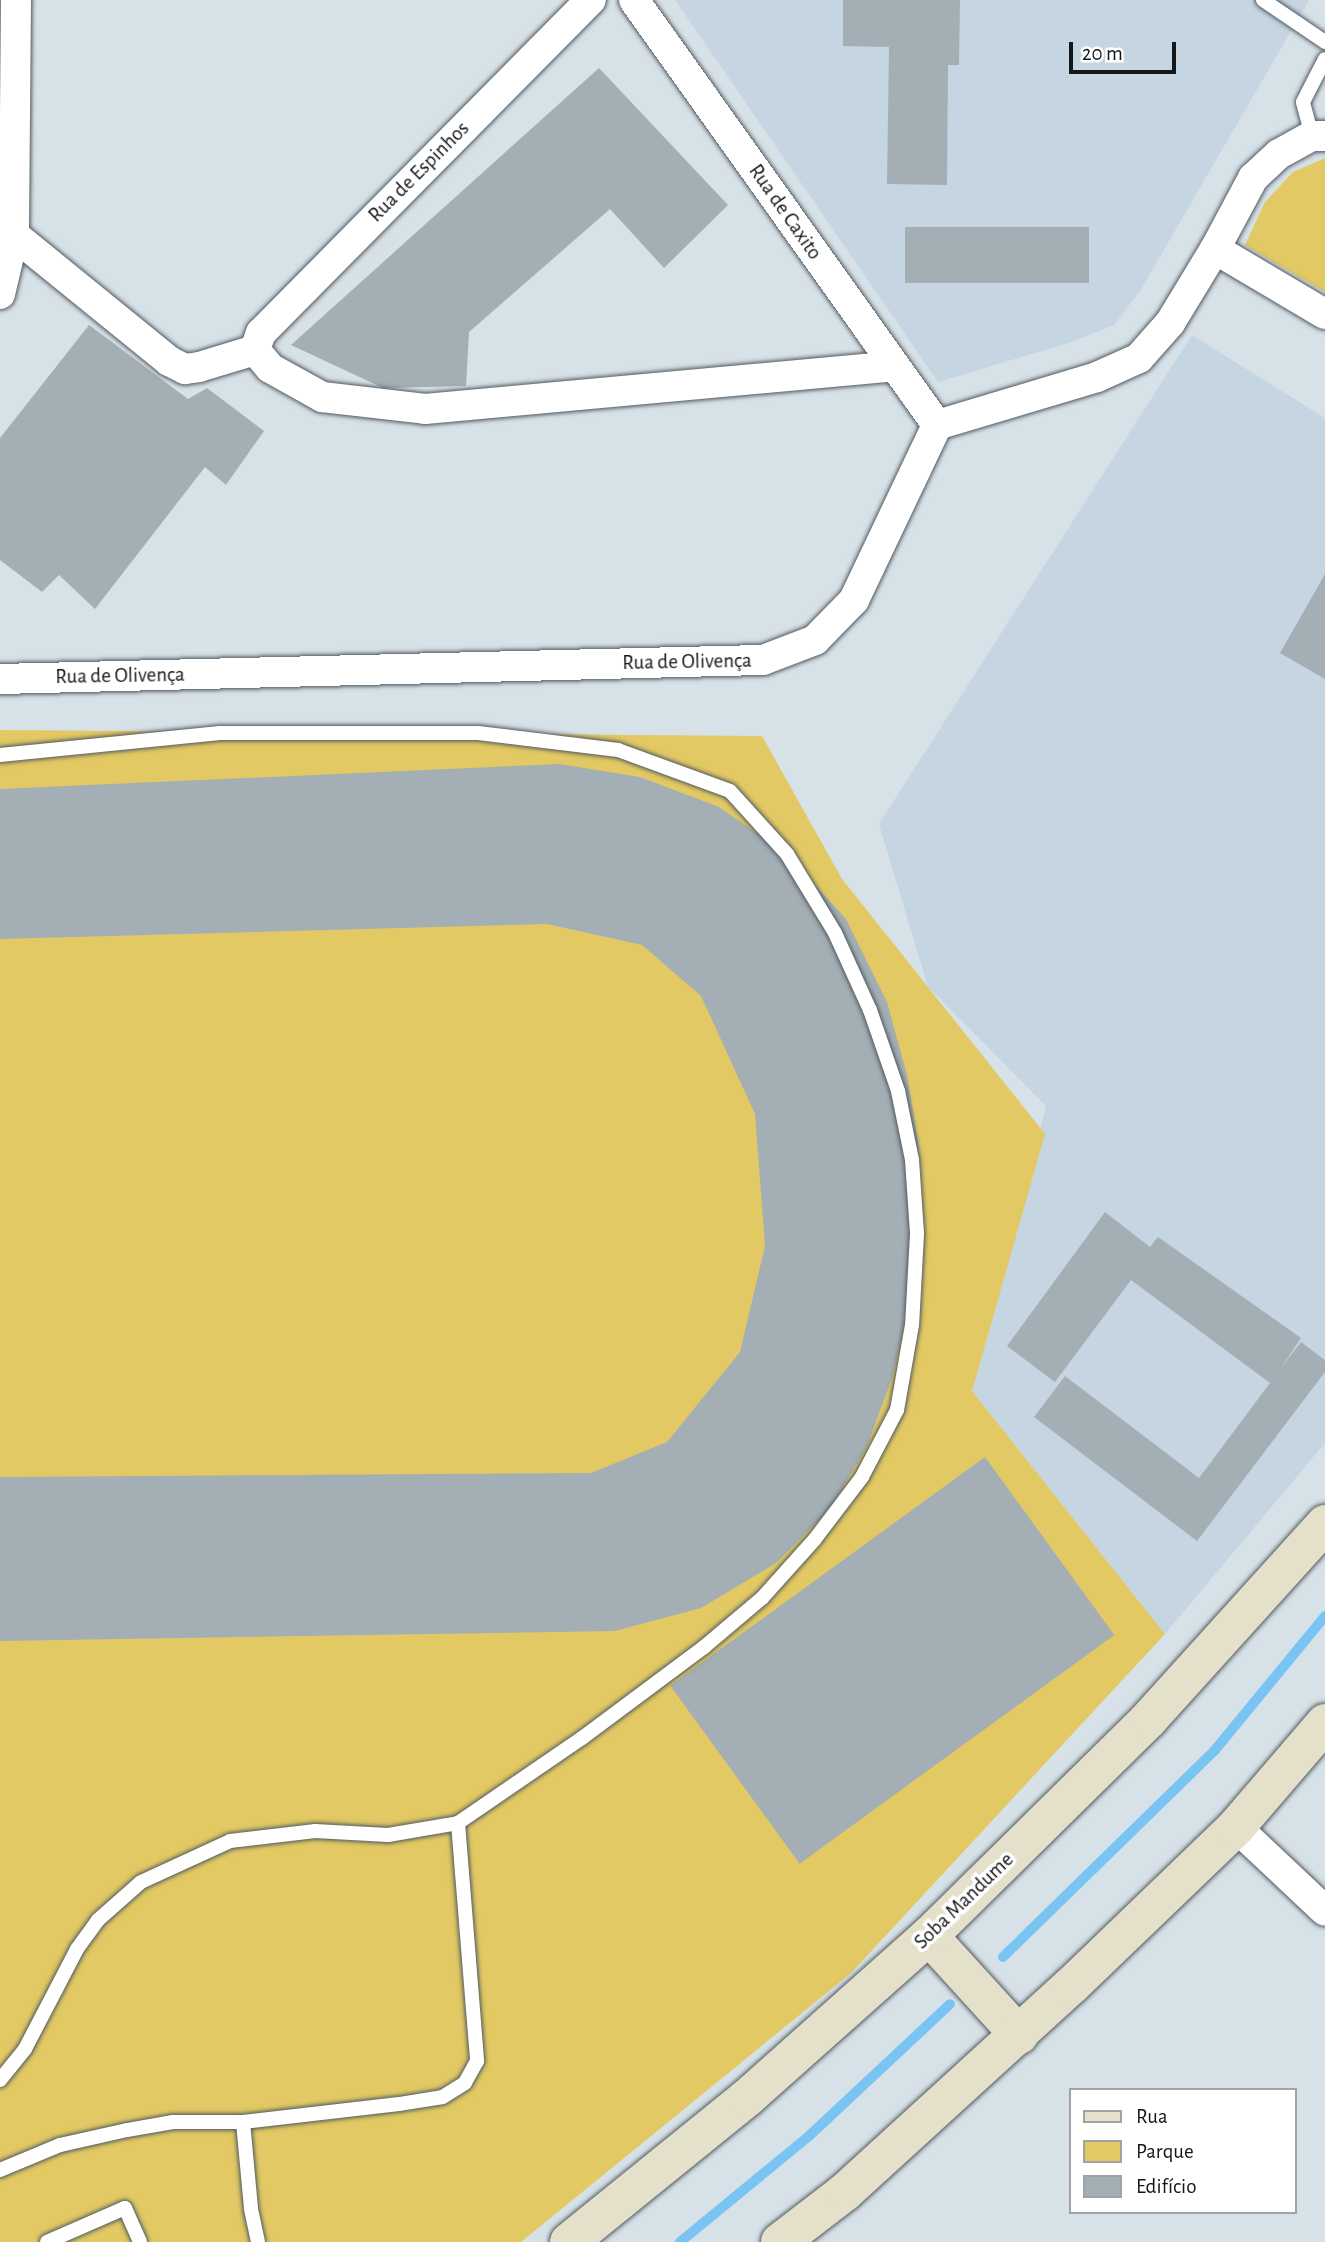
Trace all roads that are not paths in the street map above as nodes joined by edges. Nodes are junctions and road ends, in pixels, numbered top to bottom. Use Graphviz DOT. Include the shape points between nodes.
graph roads {
  1 [pos="16,0"];
  2 [pos="592,0"];
  3 [pos="634,0"];
  4 [pos="1263,0"];
  5 [pos="1325,42"];
  6 [pos="1325,60"];
  7 [pos="1318,136"];
  8 [pos="14,235"];
  9 [pos="1216,249"];
  10 [pos="0,294"];
  11 [pos="1325,314"];
  12 [pos="255,350"];
  13 [pos="894,366"];
  14 [pos="937,425"];
  15 [pos="0,679"];
  16 [pos="0,755"];
  17 [pos="1325,1524"];
  18 [pos="1325,1723"];
  19 [pos="458,1823"];
  20 [pos="1236,1827"];
  21 [pos="1325,1911"];
  22 [pos="941,1949"];
  23 [pos="1008,2023"];
  24 [pos="0,2080"];
  25 [pos="243,2122"];
  26 [pos="0,2170"];
  27 [pos="47,2242"];
  28 [pos="140,2242"];
  29 [pos="258,2242"];
  30 [pos="569,2242"];
  31 [pos="780,2242"];
  1 -- 8 [label="street"];
  2 -- 12 [label="street, Rua de Espinhos" via="261,333"];
  3 -- 13 [label="street, Rua de Caxito"];
  4 -- 5 [label="lane"];
  6 -- 7 [label="lane" via="1303,102"];
  7 -- 9 [label="street" via="1279,154 1253,178"];
  8 -- 10 [label="street"];
  8 -- 12 [label="street" via="185,369"];
  9 -- 11 [label="street"];
  9 -- 14 [label="street" via="1170,323 1139,358 1097,377"];
  12 -- 13 [label="street" via="270,368 321,397 425,409"];
  13 -- 14 [label="street, Rua de Caxito"];
  14 -- 15 [label="street, Rua de Olivença" via="854,600 815,640 763,660"];
  16 -- 19 [label="lane" via="220,733 478,733 618,750 730,791 787,854 835,933 870,1010 898,1091 913,1172 917,1234 912,1325 897,1410 862,1477 815,1539 761,1598 582,1738"];
  17 -- 22 [label="main road, Soba Mandume"];
  18 -- 20 [label="main road"];
  19 -- 24 [label="lane" via="388,1835 315,1831 230,1841 141,1882 98,1920 77,1948 25,2049"];
  19 -- 25 [label="lane" via="477,2061 465,2083 443,2098"];
  20 -- 21 [label="street"];
  20 -- 23 [label="main road"];
  22 -- 23 [label="main road"];
  22 -- 30 [label="main road, Soba Mandume"];
  23 -- 31 [label="main road" via="845,2192"];
  25 -- 26 [label="lane" via="173,2122 127,2130 60,2145"];
  25 -- 29 [label="lane"];
  27 -- 28 [label="lane" via="125,2208"];
}
